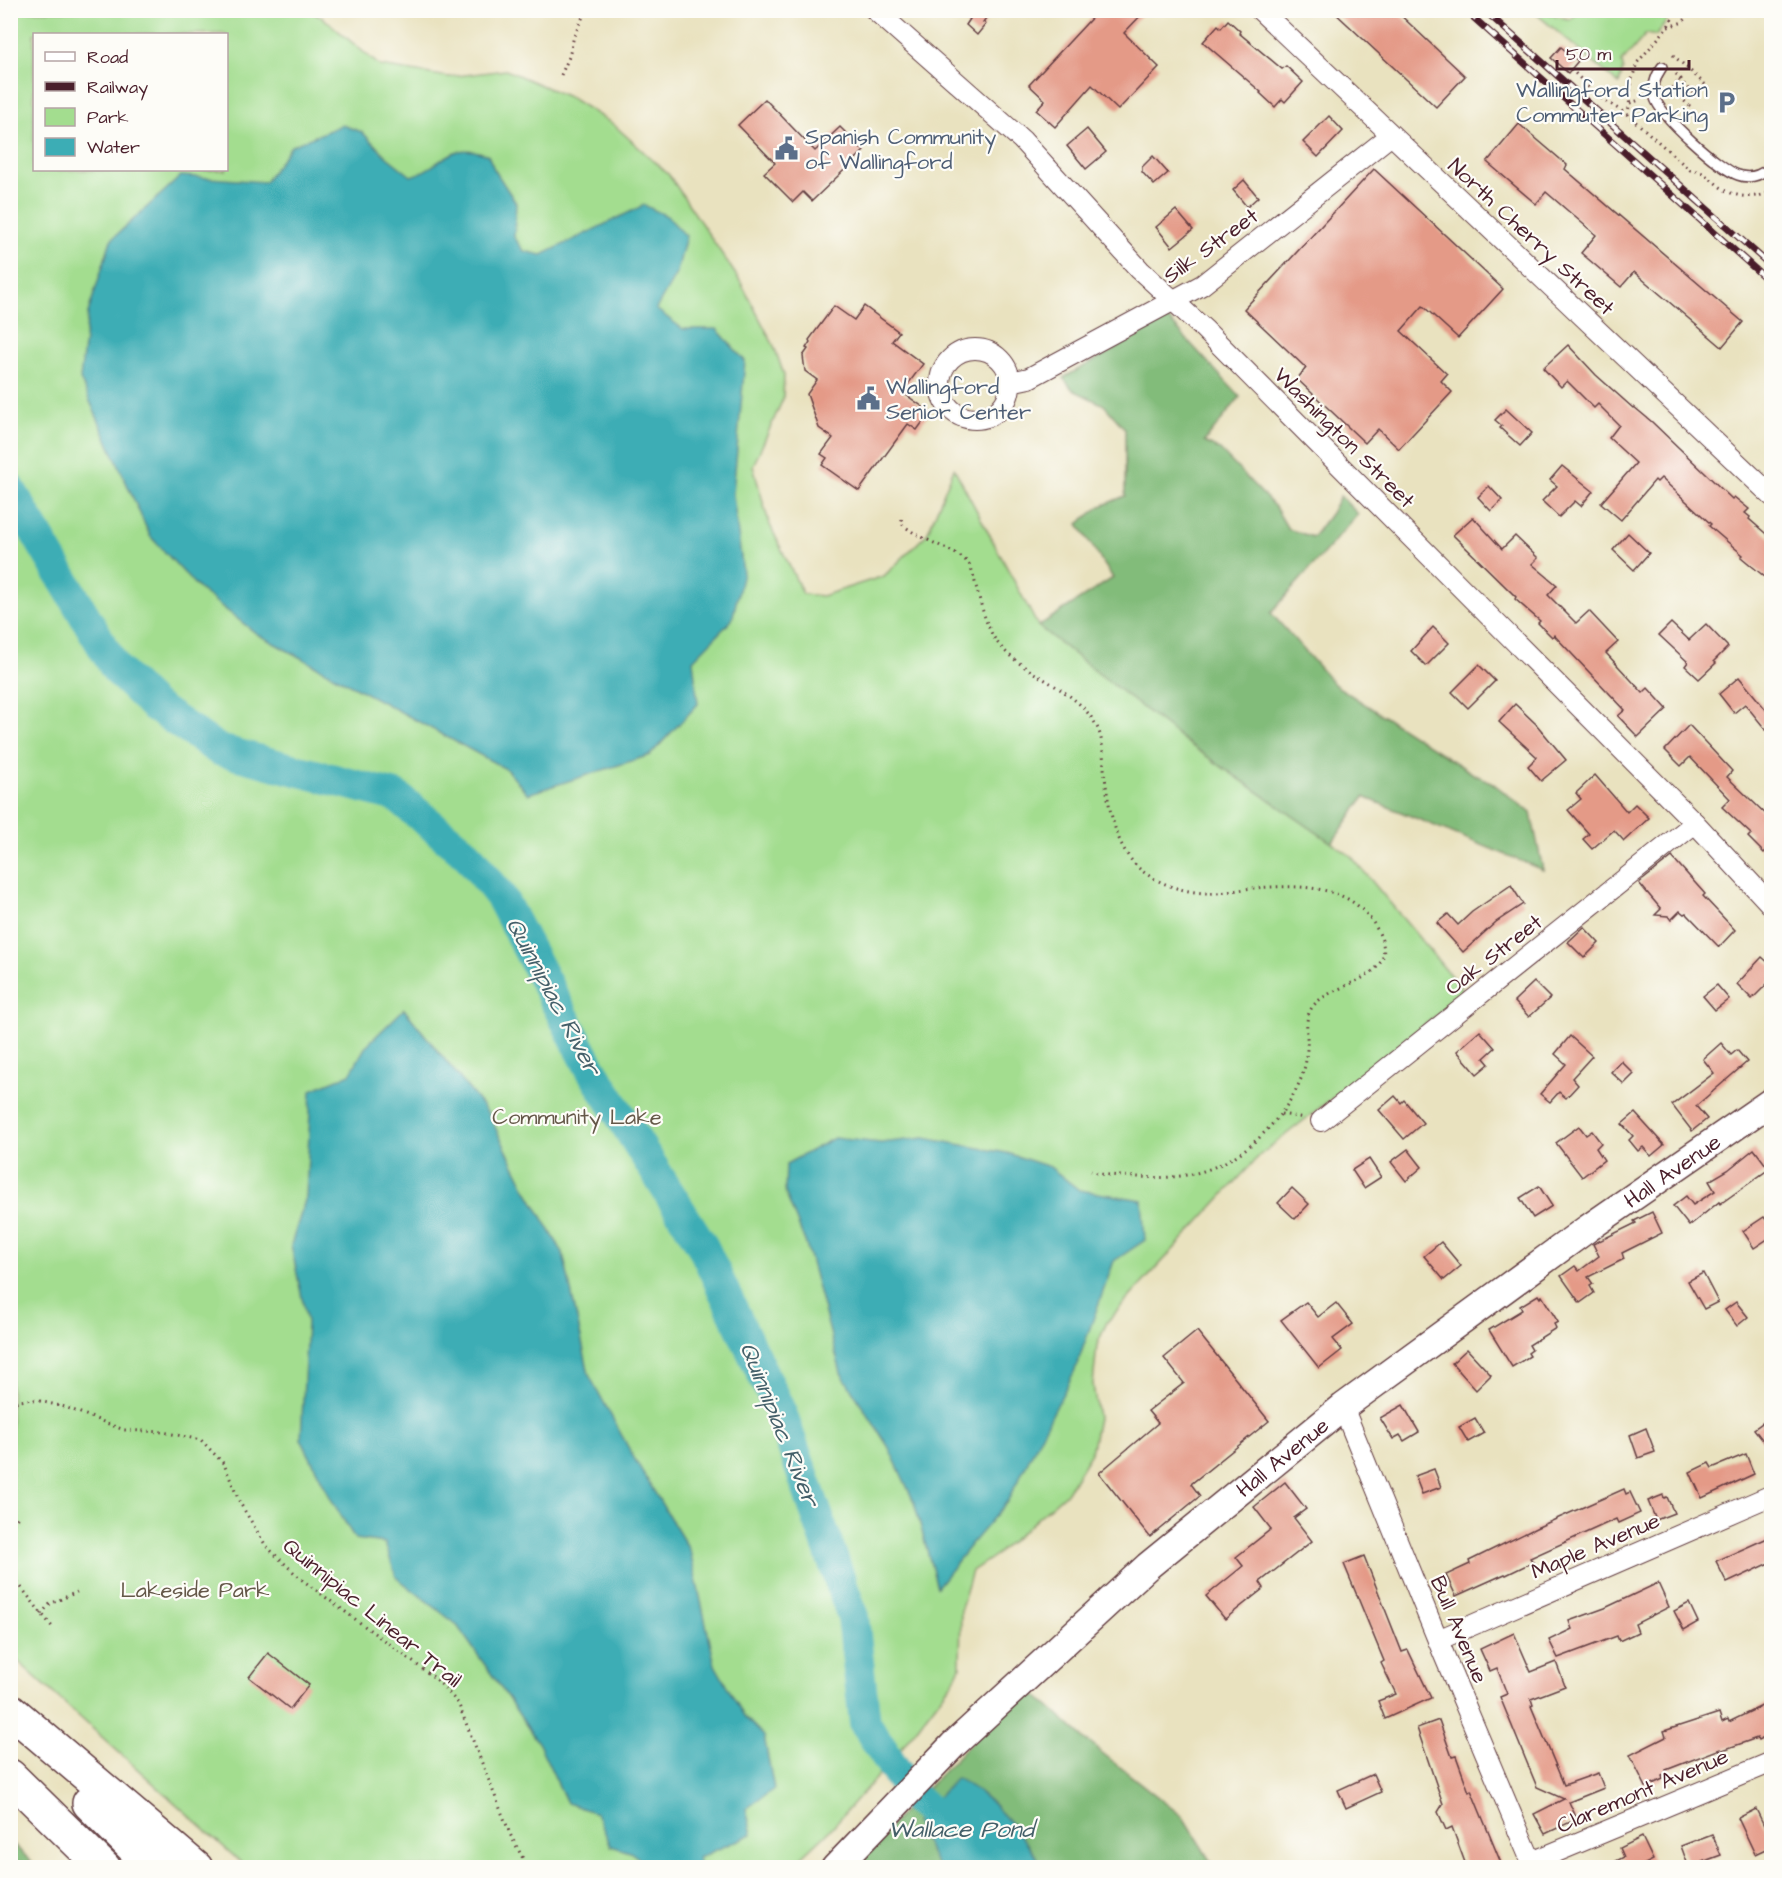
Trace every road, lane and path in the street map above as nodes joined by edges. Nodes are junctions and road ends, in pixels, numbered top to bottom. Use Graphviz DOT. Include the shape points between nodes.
graph roads {
  1 [pos="586,10"];
  2 [pos="876,10"];
  3 [pos="1260,10"];
  4 [pos="1677,10"];
  5 [pos="1682,10"];
  6 [pos="1667,28"];
  7 [pos="1673,55"];
  8 [pos="1663,66"];
  9 [pos="1571,69"];
  10 [pos="561,75"];
  11 [pos="1679,80"];
  12 [pos="1708,88"];
  13 [pos="1700,98"];
  14 [pos="1640,100"];
  15 [pos="1629,103"];
  16 [pos="1691,107"];
  17 [pos="1628,115"];
  18 [pos="1390,136"];
  19 [pos="1768,169"];
  20 [pos="1772,191"];
  21 [pos="1174,301"];
  22 [pos="1010,382"];
  23 [pos="1772,496"];
  24 [pos="902,519"];
  25 [pos="1695,823"];
  26 [pos="1772,906"];
  27 [pos="1772,1101"];
  28 [pos="1281,1114"];
  29 [pos="1321,1121"];
  30 [pos="1091,1171"];
  31 [pos="10,1403"];
  32 [pos="1343,1407"];
  33 [pos="1772,1495"];
  34 [pos="19,1515"];
  35 [pos="10,1529"];
  36 [pos="10,1573"];
  37 [pos="77,1592"];
  38 [pos="41,1614"];
  39 [pos="53,1628"];
  40 [pos="1438,1640"];
  41 [pos="10,1710"];
  42 [pos="10,1724"];
  43 [pos="1772,1762"];
  44 [pos="10,1776"];
  45 [pos="10,1788"];
  46 [pos="1533,1865"];
  47 [pos="99,1868"];
  48 [pos="104,1868"];
  49 [pos="154,1868"];
  50 [pos="196,1868"];
  51 [pos="528,1868"];
  52 [pos="835,1868"];
  1 -- 10 [label="path"];
  2 -- 21 [label="street, Washington Street" via="1022,140 1140,270"];
  3 -- 18 [label="street, North Cherry Street"];
  4 -- 6 [label="path"];
  5 -- 6 [label="path" via="1688,16"];
  6 -- 15 [label="path" via="1637,63"];
  7 -- 12 [label="path"];
  8 -- 11 [label="path"];
  8 -- 19 [label="lane" via="1655,80 1654,96 1667,118 1731,172 1749,177"];
  9 -- 17 [label="path" via="1596,95"];
  11 -- 13 [label="path"];
  11 -- 16 [label="path" via="1669,91"];
  14 -- 15 [label="path"];
  15 -- 17 [label="path"];
  17 -- 20 [label="path" via="1690,170 1702,171 1728,192 1746,196"];
  18 -- 21 [label="street, Silk Street" via="1202,285"];
  18 -- 23 [label="street, North Cherry Street"];
  21 -- 22 [label="street, Silk Street" via="1029,378"];
  21 -- 25 [label="street, Washington Street"];
  24 -- 28 [label="path" via="901,523 911,532 970,566 982,611 1001,647 1087,711 1101,738 1112,821 1122,844 1148,875 1188,891 1301,887 1339,894 1359,907 1380,934 1383,947 1378,966 1361,979 1321,998 1311,1008 1306,1062"];
  25 -- 26 [label="street, Washington Street"];
  25 -- 29 [label="street, Oak Street"];
  27 -- 32 [label="main road, Hall Avenue" via="1587,1229"];
  28 -- 29 [label="path"];
  28 -- 30 [label="path" via="1244,1151 1206,1171 1159,1179"];
  31 -- 51 [label="path, Quinnipiac Linear Trail" via="32,1399 124,1430 163,1432 201,1440 224,1464 240,1503 266,1546 301,1579 436,1679 458,1703 511,1836"];
  32 -- 40 [label="street, Bull Avenue"];
  32 -- 52 [label="main road, Hall Avenue" via="1135,1577 953,1744"];
  33 -- 40 [label="street, Maple Avenue"];
  34 -- 35 [label="path"];
  36 -- 38 [label="path"];
  37 -- 38 [label="path" via="50,1604"];
  38 -- 39 [label="path"];
  40 -- 46 [label="street, Bull Avenue"];
  41 -- 50 [label="highway"];
  42 -- 49 [label="highway"];
  43 -- 46 [label="street, Claremont Avenue"];
  44 -- 48 [label="highway"];
  45 -- 47 [label="highway"];
}
